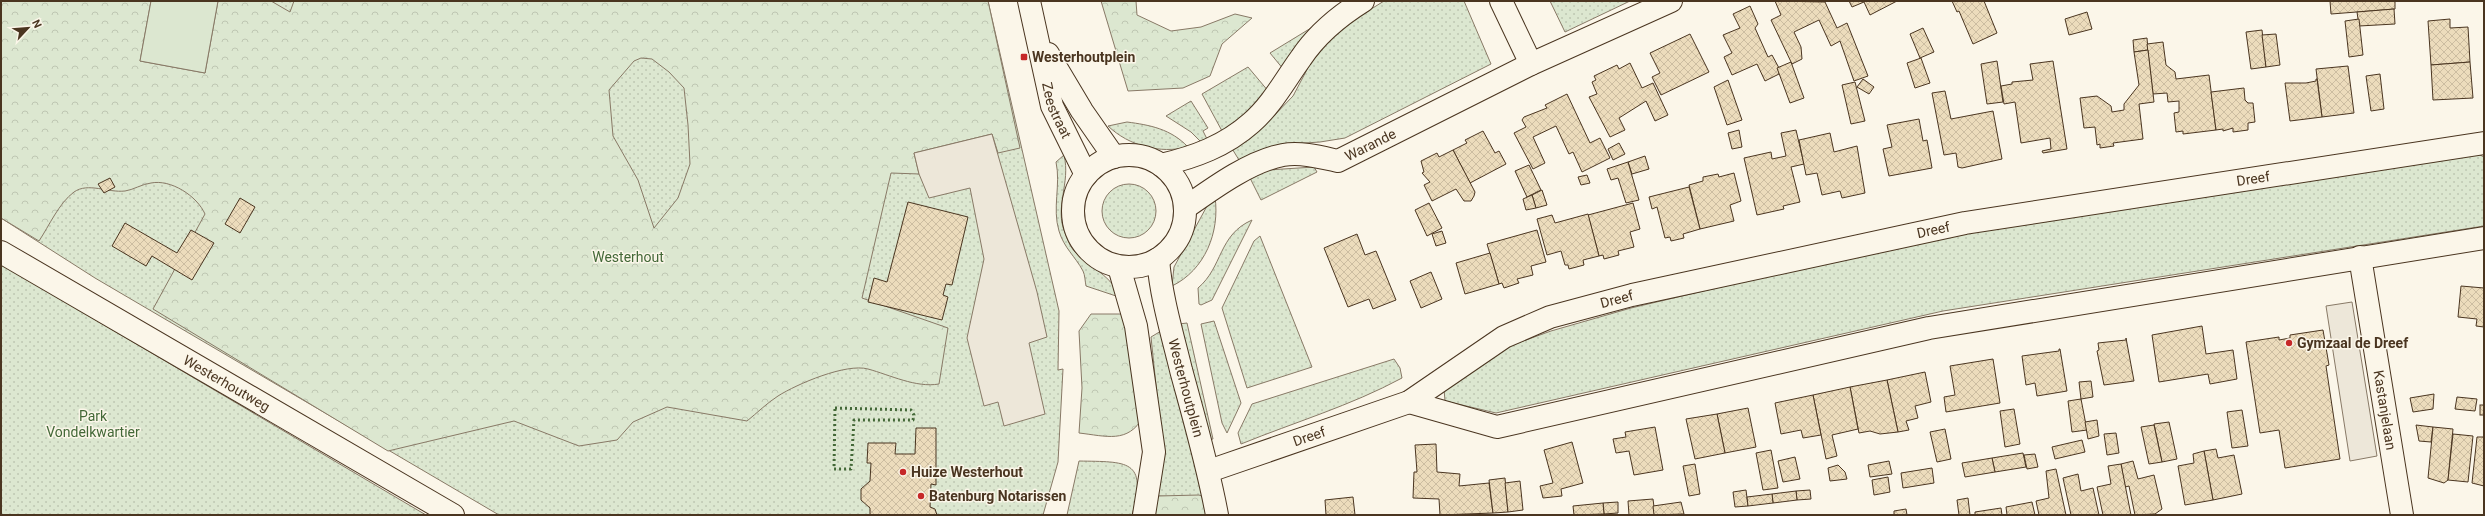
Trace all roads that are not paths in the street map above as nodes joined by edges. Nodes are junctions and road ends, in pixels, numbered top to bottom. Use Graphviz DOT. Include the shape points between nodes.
graph roads {
  1 [pos="1029,1"];
  2 [pos="1363,1"];
  3 [pos="1501,1"];
  4 [pos="1671,1"];
  5 [pos="1040,41"];
  6 [pos="1531,64"];
  7 [pos="2484,144"];
  8 [pos="1114,157"];
  9 [pos="1161,165"];
  10 [pos="1086,175"];
  11 [pos="1185,208"];
  12 [pos="2484,238"];
  13 [pos="1,252"];
  14 [pos="2360,257"];
  15 [pos="1158,259"];
  16 [pos="1119,267"];
  17 [pos="1409,402"];
  18 [pos="1209,471"];
  19 [pos="450,514"];
  20 [pos="1144,515"];
  21 [pos="1217,515"];
  22 [pos="2402,515"];
  1 -- 5 [label="street, Zeestraat"];
  2 -- 9 [label="street" via="1334,19 1301,56 1272,100 1252,123 1222,145 1185,160"];
  3 -- 6 [label="street"];
  4 -- 6 [label="street, Warande"];
  5 -- 8 [label="street, Zeestraat" via="1082,111"];
  5 -- 10 [label="street, Zeestraat" via="1052,106"];
  6 -- 11 [label="street, Warande" via="1338,161 1311,155 1283,156 1259,164 1220,184"];
  7 -- 17 [label="street, Dreef" via="1965,223 1632,295 1550,318 1504,337"];
  8 -- 9 [label="street" via="1130,155 1146,158"];
  8 -- 10 [label="street" via="1103,161"];
  9 -- 11 [label="street" via="1173,177 1181,192"];
  10 -- 16 [label="street" via="1073,205 1074,222 1080,238 1090,252"];
  11 -- 15 [label="street" via="1184,220 1176,242"];
  12 -- 14 [label="street"];
  13 -- 19 [label="street, Westerhoutweg"];
  14 -- 17 [label="street" via="1929,328 1497,427"];
  14 -- 22 [label="street, Kastanjelaan"];
  15 -- 16 [label="street" via="1135,267"];
  15 -- 18 [label="street, Westerhoutplein" via="1159,279 1167,318"];
  16 -- 20 [label="street" via="1136,326 1154,452"];
  17 -- 18 [label="street, Dreef"];
  18 -- 21 [label="street, Westerhoutplein"];
}
